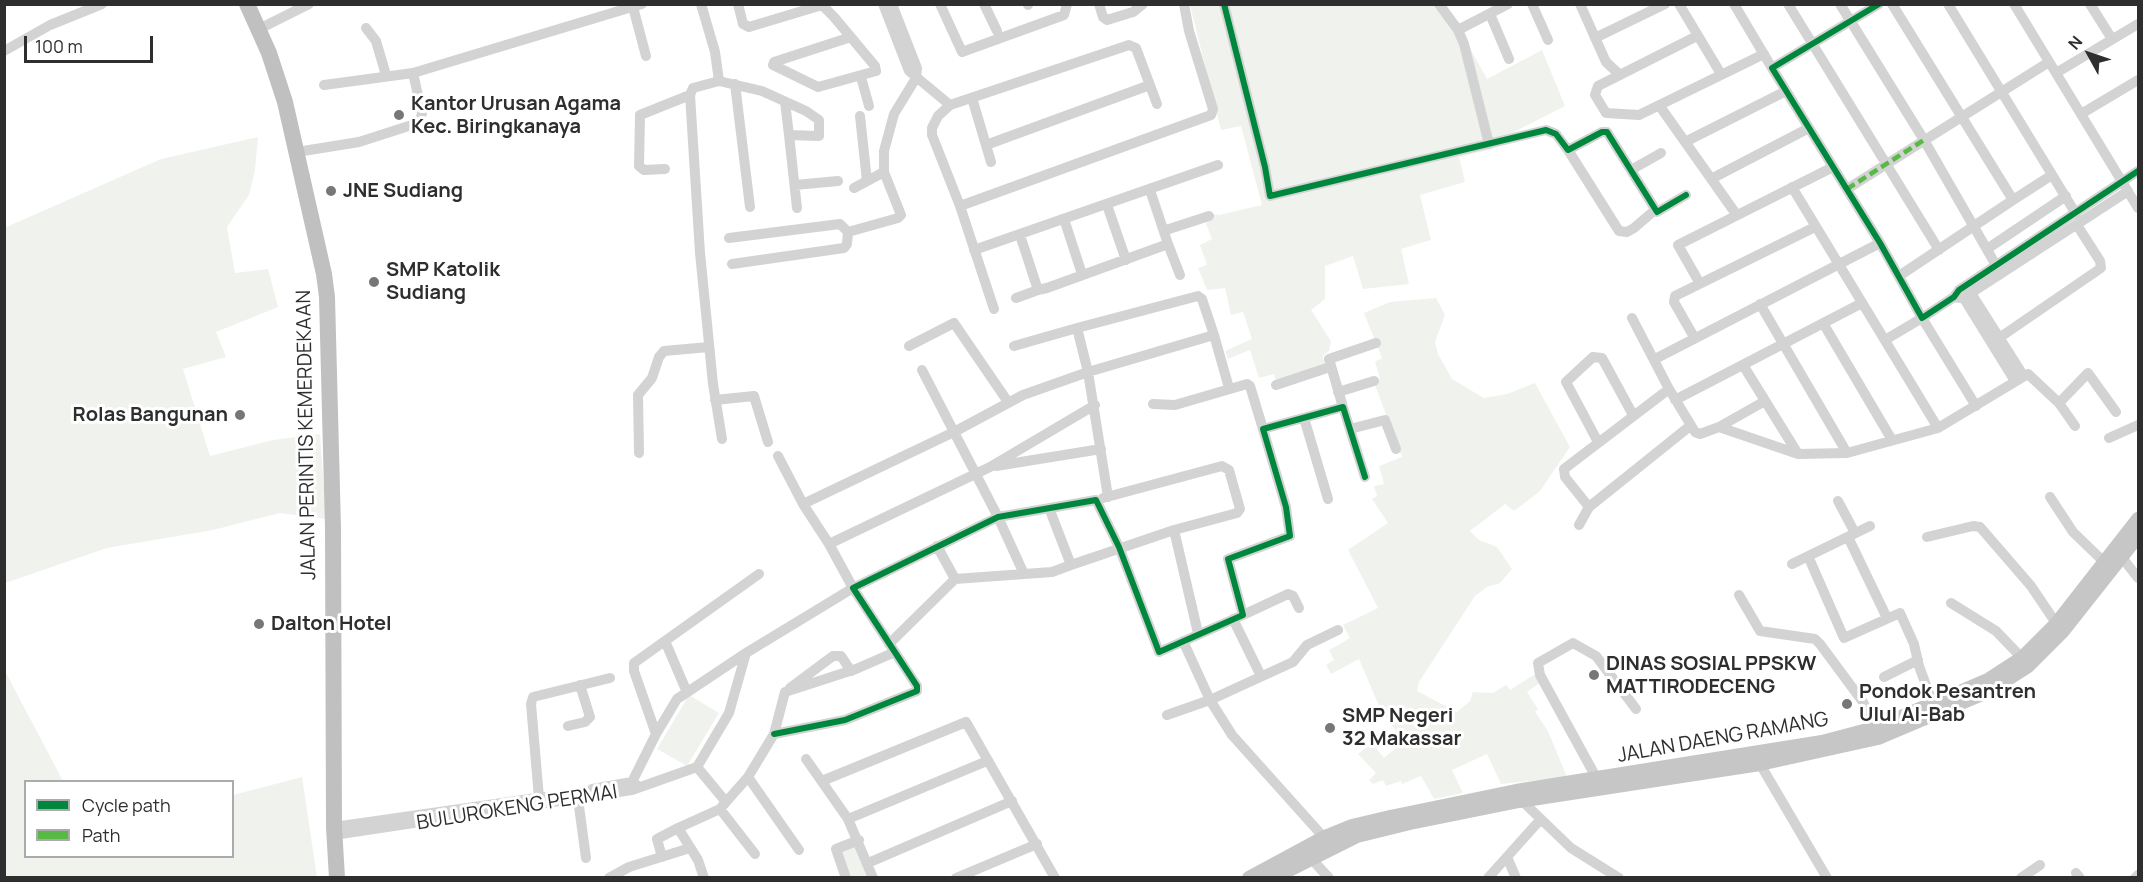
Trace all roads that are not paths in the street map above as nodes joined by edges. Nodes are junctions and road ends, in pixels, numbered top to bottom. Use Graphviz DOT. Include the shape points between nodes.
graph roads {
  1 [pos="102,4"];
  2 [pos="247,4"];
  3 [pos="309,4"];
  4 [pos="701,4"];
  5 [pos="738,4"];
  6 [pos="883,4"];
  7 [pos="892,4"];
  8 [pos="940,4"];
  9 [pos="984,4"];
  10 [pos="1067,4"];
  11 [pos="1099,4"];
  12 [pos="1143,4"];
  13 [pos="1184,4"];
  14 [pos="1224,4"];
  15 [pos="1439,4"];
  16 [pos="1508,4"];
  17 [pos="1533,4"];
  18 [pos="1580,4"];
  19 [pos="1665,4"];
  20 [pos="1679,4"];
  21 [pos="1734,4"];
  22 [pos="1788,4"];
  23 [pos="1840,4"];
  24 [pos="1879,4"];
  25 [pos="1892,4"];
  26 [pos="1948,4"];
  27 [pos="2014,4"];
  28 [pos="2090,4"];
  29 [pos="821,5"];
  30 [pos="638,6"];
  31 [pos="1490,14"];
  32 [pos="1851,22"];
  33 [pos="2139,24"];
  34 [pos="366,28"];
  35 [pos="257,30"];
  36 [pos="1458,30"];
  37 [pos="997,31"];
  38 [pos="1697,36"];
  39 [pos="851,37"];
  40 [pos="1595,38"];
  41 [pos="2112,39"];
  42 [pos="1548,40"];
  43 [pos="1813,46"];
  44 [pos="4,51"];
  45 [pos="1764,54"];
  46 [pos="646,56"];
  47 [pos="1509,59"];
  48 [pos="2049,62"];
  49 [pos="1772,68"];
  50 [pos="413,72"];
  51 [pos="2056,73"];
  52 [pos="1721,74"];
  53 [pos="386,75"];
  54 [pos="1620,75"];
  55 [pos="861,77"];
  56 [pos="916,78"];
  57 [pos="2139,80"];
  58 [pos="719,81"];
  59 [pos="735,84"];
  60 [pos="324,85"];
  61 [pos="1150,85"];
  62 [pos="1786,91"];
  63 [pos="2001,92"];
  64 [pos="690,95"];
  65 [pos="972,98"];
  66 [pos="785,102"];
  67 [pos="1157,104"];
  68 [pos="950,105"];
  69 [pos="1659,105"];
  70 [pos="869,106"];
  71 [pos="2081,114"];
  72 [pos="860,116"];
  73 [pos="1962,116"];
  74 [pos="1809,128"];
  75 [pos="789,135"];
  76 [pos="1924,140"];
  77 [pos="1685,142"];
  78 [pos="1489,144"];
  79 [pos="986,145"];
  80 [pos="1568,150"];
  81 [pos="297,152"];
  82 [pos="1661,153"];
  83 [pos="991,162"];
  84 [pos="1218,165"];
  85 [pos="1885,165"];
  86 [pos="1833,167"];
  87 [pos="665,169"];
  88 [pos="1631,170"];
  89 [pos="2139,171"];
  90 [pos="884,172"];
  91 [pos="2052,175"];
  92 [pos="1711,179"];
  93 [pos="838,181"];
  94 [pos="867,181"];
  95 [pos="795,184"];
  96 [pos="1792,187"];
  97 [pos="2126,187"];
  98 [pos="854,188"];
  99 [pos="1847,189"];
  100 [pos="1150,190"];
  101 [pos="1686,195"];
  102 [pos="2066,196"];
  103 [pos="2013,200"];
  104 [pos="1107,204"];
  105 [pos="960,206"];
  106 [pos="750,207"];
  107 [pos="797,207"];
  108 [pos="2139,208"];
  109 [pos="1655,210"];
  110 [pos="1736,214"];
  111 [pos="1209,216"];
  112 [pos="1064,219"];
  113 [pos="2077,219"];
  114 [pos="1815,227"];
  115 [pos="1974,227"];
  116 [pos="1166,230"];
  117 [pos="848,232"];
  118 [pos="1020,234"];
  119 [pos="729,238"];
  120 [pos="1880,243"];
  121 [pos="1168,244"];
  122 [pos="1987,249"];
  123 [pos="974,250"];
  124 [pos="1939,250"];
  125 [pos="1126,260"];
  126 [pos="732,264"];
  127 [pos="1838,265"];
  128 [pos="1997,267"];
  129 [pos="1082,274"];
  130 [pos="1180,275"];
  131 [pos="1899,276"];
  132 [pos="1700,282"];
  133 [pos="1038,290"];
  134 [pos="1962,293"];
  135 [pos="1016,298"];
  136 [pos="1862,303"];
  137 [pos="1760,304"];
  138 [pos="994,309"];
  139 [pos="1632,318"];
  140 [pos="1922,318"];
  141 [pos="1823,323"];
  142 [pos="1077,328"];
  143 [pos="1214,335"];
  144 [pos="1694,337"];
  145 [pos="1999,338"];
  146 [pos="1885,340"];
  147 [pos="1376,343"];
  148 [pos="1783,344"];
  149 [pos="909,346"];
  150 [pos="1014,346"];
  151 [pos="709,347"];
  152 [pos="1654,359"];
  153 [pos="1743,365"];
  154 [pos="1330,367"];
  155 [pos="922,370"];
  156 [pos="1088,372"];
  157 [pos="2019,378"];
  158 [pos="1374,381"];
  159 [pos="1276,385"];
  160 [pos="1229,388"];
  161 [pos="1669,389"];
  162 [pos="1338,392"];
  163 [pos="715,400"];
  164 [pos="1675,400"];
  165 [pos="1765,401"];
  166 [pos="1008,402"];
  167 [pos="2059,403"];
  168 [pos="1153,404"];
  169 [pos="1095,405"];
  170 [pos="1976,406"];
  171 [pos="1343,407"];
  172 [pos="2115,412"];
  173 [pos="1633,415"];
  174 [pos="1304,418"];
  175 [pos="2139,425"];
  176 [pos="1690,426"];
  177 [pos="2075,426"];
  178 [pos="1719,427"];
  179 [pos="1938,428"];
  180 [pos="1263,429"];
  181 [pos="1350,429"];
  182 [pos="954,432"];
  183 [pos="2109,438"];
  184 [pos="722,439"];
  185 [pos="1892,440"];
  186 [pos="768,442"];
  187 [pos="1598,442"];
  188 [pos="1101,449"];
  189 [pos="1396,449"];
  190 [pos="639,453"];
  191 [pos="1847,453"];
  192 [pos="1798,454"];
  193 [pos="778,456"];
  194 [pos="990,467"];
  195 [pos="975,474"];
  196 [pos="1365,477"];
  197 [pos="1108,497"];
  198 [pos="2050,497"];
  199 [pos="1328,499"];
  200 [pos="1096,500"];
  201 [pos="1838,501"];
  202 [pos="803,504"];
  203 [pos="1589,507"];
  204 [pos="1049,508"];
  205 [pos="998,517"];
  206 [pos="2139,519"];
  207 [pos="1579,525"];
  208 [pos="1870,526"];
  209 [pos="1174,530"];
  210 [pos="1852,535"];
  211 [pos="2139,536"];
  212 [pos="1927,537"];
  213 [pos="829,544"];
  214 [pos="937,546"];
  215 [pos="1119,548"];
  216 [pos="2119,552"];
  217 [pos="1808,556"];
  218 [pos="2104,562"];
  219 [pos="1792,564"];
  220 [pos="1071,565"];
  221 [pos="759,574"];
  222 [pos="1023,574"];
  223 [pos="2139,578"];
  224 [pos="955,579"];
  225 [pos="853,588"];
  226 [pos="1739,595"];
  227 [pos="1951,603"];
  228 [pos="1299,608"];
  229 [pos="1238,617"];
  230 [pos="1887,618"];
  231 [pos="2059,627"];
  232 [pos="1338,630"];
  233 [pos="1198,633"];
  234 [pos="665,641"];
  235 [pos="1183,641"];
  236 [pos="892,648"];
  237 [pos="746,653"];
  238 [pos="1918,660"];
  239 [pos="2025,662"];
  240 [pos="851,671"];
  241 [pos="1261,676"];
  242 [pos="1884,677"];
  243 [pos="610,678"];
  244 [pos="580,685"];
  245 [pos="686,690"];
  246 [pos="785,692"];
  247 [pos="1210,700"];
  248 [pos="1933,704"];
  249 [pos="1636,709"];
  250 [pos="1167,715"];
  251 [pos="568,726"];
  252 [pos="1877,733"];
  253 [pos="656,734"];
  254 [pos="774,734"];
  255 [pos="806,759"];
  256 [pos="987,761"];
  257 [pos="1760,764"];
  258 [pos="697,767"];
  259 [pos="1673,773"];
  260 [pos="748,777"];
  261 [pos="1597,779"];
  262 [pos="822,781"];
  263 [pos="634,786"];
  264 [pos="1518,796"];
  265 [pos="578,799"];
  266 [pos="545,800"];
  267 [pos="1012,801"];
  268 [pos="723,805"];
  269 [pos="848,819"];
  270 [pos="1540,820"];
  271 [pos="678,828"];
  272 [pos="334,831"];
  273 [pos="859,840"];
  274 [pos="1328,842"];
  275 [pos="1037,844"];
  276 [pos="690,848"];
  277 [pos="799,850"];
  278 [pos="755,854"];
  279 [pos="1307,854"];
  280 [pos="662,857"];
  281 [pos="1507,857"];
  282 [pos="586,858"];
  283 [pos="868,863"];
  284 [pos="2040,865"];
  285 [pos="1253,877"];
  286 [pos="337,878"];
  287 [pos="609,878"];
  288 [pos="704,878"];
  289 [pos="846,878"];
  290 [pos="873,878"];
  291 [pos="956,878"];
  292 [pos="1055,878"];
  293 [pos="1273,878"];
  294 [pos="1329,878"];
  295 [pos="1488,878"];
  296 [pos="1516,878"];
  297 [pos="1619,878"];
  298 [pos="1827,878"];
  299 [pos="2021,878"];
  1 -- 44 [label="street" via="50,25"];
  2 -- 35 [label="highway, JALAN PERINTIS KEMERDEKAAN"];
  3 -- 35 [label="street"];
  4 -- 58 [label="street"];
  5 -- 29 [label="street" via="743,24 749,27"];
  6 -- 56 [label="street" via="909,72"];
  7 -- 56 [label="street" via="916,68"];
  8 -- 10 [label="street" via="962,52 1066,14"];
  9 -- 37 [label="street"];
  11 -- 12 [label="street" via="1107,20 1133,12"];
  13 -- 105 [label="street" via="1213,109 1211,115"];
  14 -- 78 [label="street" via="1270,196"];
  15 -- 36 [label="street"];
  16 -- 31 [label="street"];
  17 -- 42 [label="street"];
  18 -- 40 [label="street"];
  19 -- 40 [label="street"];
  20 -- 38 [label="street"];
  21 -- 45 [label="street"];
  22 -- 43 [label="street"];
  23 -- 32 [label="street"];
  24 -- 32 [label="street"];
  25 -- 73 [label="street"];
  26 -- 63 [label="street"];
  27 -- 48 [label="street"];
  28 -- 41 [label="street"];
  29 -- 39 [label="street"];
  30 -- 46 [label="street"];
  30 -- 50 [label="street"];
  31 -- 36 [label="street"];
  31 -- 47 [label="street"];
  32 -- 43 [label="street"];
  32 -- 76 [label="street"];
  33 -- 41 [label="street"];
  34 -- 53 [label="street" via="376,41"];
  35 -- 81 [label="highway, JALAN PERINTIS KEMERDEKAAN" via="276,70"];
  36 -- 78 [label="street"];
  38 -- 52 [label="street"];
  38 -- 54 [label="street"];
  39 -- 55 [label="street" via="877,68"];
  39 -- 55 [label="street" via="773,64 818,87"];
  40 -- 54 [label="street" via="1606,62"];
  41 -- 51 [label="street"];
  43 -- 49 [label="street"];
  43 -- 85 [label="street"];
  45 -- 49 [label="street"];
  45 -- 52 [label="street"];
  48 -- 51 [label="street"];
  48 -- 63 [label="street"];
  49 -- 62 [label="street"];
  50 -- 53 [label="street"];
  50 -- 81 [label="street" via="422,113 420,121 377,137"];
  51 -- 71 [label="street"];
  52 -- 69 [label="street"];
  53 -- 60 [label="street"];
  54 -- 69 [label="street" via="1594,92 1606,113 1634,116"];
  55 -- 70 [label="street"];
  56 -- 68 [label="street"];
  56 -- 90 [label="street" via="890,126"];
  57 -- 71 [label="street"];
  58 -- 59 [label="street"];
  58 -- 64 [label="street" via="693,88"];
  59 -- 66 [label="street"];
  59 -- 106 [label="street"];
  61 -- 65 [label="street" via="1136,48 1129,45"];
  61 -- 67 [label="street"];
  61 -- 79 [label="street"];
  62 -- 74 [label="street"];
  62 -- 77 [label="street"];
  63 -- 73 [label="street"];
  63 -- 91 [label="street"];
  64 -- 87 [label="street" via="640,115 639,166 644,170"];
  64 -- 151 [label="street"];
  65 -- 68 [label="street"];
  65 -- 79 [label="street"];
  66 -- 75 [label="street"];
  66 -- 75 [label="street" via="819,122 819,136"];
  68 -- 105 [label="street" via="934,122 932,135"];
  69 -- 77 [label="street"];
  71 -- 97 [label="street"];
  72 -- 94 [label="street"];
  73 -- 76 [label="street"];
  73 -- 103 [label="street"];
  74 -- 86 [label="street"];
  74 -- 92 [label="street"];
  75 -- 95 [label="street"];
  76 -- 85 [label="street"];
  76 -- 115 [label="street"];
  77 -- 92 [label="street"];
  78 -- 80 [label="street" via="1551,130"];
  79 -- 83 [label="street"];
  80 -- 88 [label="street" via="1605,131"];
  80 -- 109 [label="street" via="1619,231 1634,228"];
  81 -- 272 [label="highway, JALAN PERINTIS KEMERDEKAAN" via="329,315"];
  82 -- 88 [label="street"];
  84 -- 100 [label="street"];
  85 -- 99 [label="street"];
  85 -- 124 [label="street"];
  86 -- 96 [label="street"];
  86 -- 99 [label="street"];
  88 -- 109 [label="street"];
  89 -- 97 [label="street"];
  90 -- 94 [label="street"];
  90 -- 117 [label="street" via="900,216"];
  91 -- 102 [label="street"];
  91 -- 103 [label="street"];
  92 -- 110 [label="street"];
  93 -- 95 [label="street"];
  94 -- 98 [label="street"];
  95 -- 107 [label="street"];
  96 -- 110 [label="street"];
  96 -- 114 [label="street"];
  97 -- 108 [label="street"];
  97 -- 113 [label="street"];
  99 -- 120 [label="street"];
  100 -- 104 [label="street"];
  100 -- 116 [label="street"];
  101 -- 109 [label="street" via="1660,212"];
  102 -- 113 [label="street"];
  102 -- 122 [label="street"];
  103 -- 115 [label="street"];
  104 -- 112 [label="street"];
  104 -- 125 [label="street"];
  105 -- 123 [label="street"];
  110 -- 132 [label="street" via="1678,245"];
  111 -- 116 [label="street"];
  112 -- 118 [label="street"];
  112 -- 129 [label="street"];
  113 -- 128 [label="street"];
  113 -- 134 [label="street"];
  113 -- 145 [label="street" via="2101,268"];
  114 -- 127 [label="street"];
  114 -- 132 [label="street"];
  115 -- 122 [label="street"];
  115 -- 124 [label="street"];
  116 -- 121 [label="street"];
  117 -- 119 [label="street" via="840,224"];
  117 -- 126 [label="street" via="844,248"];
  118 -- 123 [label="street"];
  118 -- 133 [label="street"];
  120 -- 127 [label="street"];
  120 -- 131 [label="street"];
  121 -- 125 [label="street"];
  121 -- 130 [label="street"];
  122 -- 128 [label="street"];
  123 -- 138 [label="street"];
  124 -- 131 [label="street"];
  125 -- 129 [label="street"];
  127 -- 136 [label="street"];
  127 -- 137 [label="street"];
  128 -- 134 [label="street"];
  129 -- 133 [label="street"];
  131 -- 140 [label="street"];
  132 -- 144 [label="street" via="1673,300"];
  133 -- 135 [label="street"];
  134 -- 140 [label="street"];
  134 -- 145 [label="street"];
  134 -- 157 [label="street"];
  136 -- 141 [label="street"];
  136 -- 146 [label="street"];
  137 -- 144 [label="street"];
  137 -- 148 [label="street"];
  139 -- 152 [label="street"];
  140 -- 146 [label="street"];
  140 -- 170 [label="street"];
  141 -- 148 [label="street"];
  141 -- 185 [label="street"];
  142 -- 143 [label="street" via="1198,296"];
  142 -- 150 [label="street"];
  142 -- 156 [label="street"];
  143 -- 156 [label="street"];
  143 -- 160 [label="street"];
  144 -- 152 [label="street"];
  145 -- 157 [label="street"];
  146 -- 179 [label="street"];
  147 -- 154 [label="street" via="1330,357"];
  148 -- 153 [label="street"];
  148 -- 191 [label="street"];
  149 -- 166 [label="street" via="954,323"];
  151 -- 163 [label="street"];
  151 -- 190 [label="street" via="664,351 659,357 652,378 638,395"];
  152 -- 161 [label="street"];
  153 -- 164 [label="street"];
  153 -- 165 [label="street"];
  154 -- 159 [label="street"];
  154 -- 162 [label="street"];
  155 -- 182 [label="street"];
  156 -- 166 [label="street"];
  156 -- 169 [label="street"];
  157 -- 167 [label="street" via="2031,376"];
  157 -- 170 [label="street"];
  158 -- 162 [label="street"];
  160 -- 168 [label="street" via="1175,405"];
  160 -- 180 [label="street" via="1250,386"];
  161 -- 164 [label="street"];
  161 -- 173 [label="street"];
  162 -- 171 [label="street"];
  163 -- 184 [label="street"];
  163 -- 186 [label="street" via="754,396"];
  164 -- 176 [label="street"];
  165 -- 178 [label="street"];
  165 -- 192 [label="street"];
  166 -- 182 [label="street"];
  167 -- 172 [label="street" via="2086,373"];
  167 -- 177 [label="street"];
  169 -- 188 [label="street"];
  169 -- 194 [label="street"];
  170 -- 179 [label="street"];
  171 -- 174 [label="street"];
  171 -- 181 [label="street"];
  173 -- 187 [label="street"];
  173 -- 187 [label="street" via="1602,358 1593,357 1566,382"];
  174 -- 180 [label="street"];
  174 -- 199 [label="street"];
  175 -- 183 [label="street"];
  176 -- 178 [label="street" via="1700,434"];
  176 -- 203 [label="street"];
  178 -- 192 [label="street"];
  179 -- 185 [label="street"];
  180 -- 229 [label="street" via="1291,534 1228,559"];
  181 -- 189 [label="street" via="1385,420"];
  181 -- 196 [label="street"];
  182 -- 195 [label="street"];
  182 -- 202 [label="street"];
  185 -- 191 [label="street"];
  187 -- 203 [label="street" via="1563,471"];
  188 -- 194 [label="street"];
  188 -- 197 [label="street"];
  191 -- 192 [label="street"];
  193 -- 202 [label="street"];
  194 -- 195 [label="street"];
  195 -- 205 [label="street"];
  195 -- 213 [label="street"];
  197 -- 200 [label="street"];
  197 -- 209 [label="street" via="1222,466 1229,470 1239,512"];
  198 -- 218 [label="street" via="2073,532"];
  200 -- 204 [label="street"];
  200 -- 215 [label="street"];
  201 -- 210 [label="street"];
  202 -- 213 [label="street"];
  203 -- 207 [label="street"];
  204 -- 205 [label="street"];
  204 -- 220 [label="street"];
  205 -- 214 [label="street"];
  205 -- 222 [label="street"];
  206 -- 216 [label="main road, JALAN DAENG RAMANG"];
  208 -- 210 [label="street"];
  209 -- 215 [label="street"];
  209 -- 233 [label="street"];
  210 -- 217 [label="street"];
  210 -- 230 [label="street"];
  211 -- 216 [label="main road, JALAN DAENG RAMANG"];
  212 -- 231 [label="street" via="1980,527 2031,586"];
  213 -- 225 [label="street"];
  214 -- 224 [label="street"];
  214 -- 225 [label="street"];
  215 -- 220 [label="street"];
  215 -- 235 [label="street" via="1159,652"];
  216 -- 218 [label="main road, JALAN DAENG RAMANG"];
  216 -- 223 [label="street"];
  216 -- 231 [label="main road, JALAN DAENG RAMANG"];
  217 -- 219 [label="street"];
  217 -- 230 [label="street" via="1844,638"];
  218 -- 231 [label="main road, JALAN DAENG RAMANG"];
  220 -- 222 [label="street" via="1052,572"];
  221 -- 234 [label="street"];
  222 -- 224 [label="street"];
  224 -- 236 [label="street"];
  225 -- 236 [label="street"];
  225 -- 237 [label="street"];
  226 -- 252 [label="street" via="1760,631 1815,639 1820,644 1863,702"];
  227 -- 239 [label="street" via="1996,631"];
  228 -- 229 [label="street" via="1288,594"];
  229 -- 233 [label="street"];
  229 -- 241 [label="street"];
  230 -- 238 [label="street" via="1900,613"];
  231 -- 239 [label="main road, JALAN DAENG RAMANG"];
  232 -- 241 [label="street" via="1307,645 1293,663"];
  233 -- 235 [label="street"];
  234 -- 245 [label="street"];
  234 -- 253 [label="street" via="636,659 633,668"];
  235 -- 247 [label="street"];
  236 -- 240 [label="street"];
  236 -- 254 [label="street" via="917,691 845,720"];
  237 -- 245 [label="street"];
  237 -- 258 [label="street" via="729,713"];
  238 -- 242 [label="street"];
  238 -- 248 [label="street"];
  239 -- 248 [label="main road, JALAN DAENG RAMANG"];
  239 -- 252 [label="main road, JALAN DAENG RAMANG" via="1989,691"];
  240 -- 246 [label="street"];
  240 -- 246 [label="street" via="841,656 833,656"];
  241 -- 247 [label="street"];
  243 -- 244 [label="street"];
  244 -- 251 [label="street" via="590,717"];
  244 -- 266 [label="street" via="537,694 532,699"];
  245 -- 253 [label="street"];
  246 -- 254 [label="street"];
  247 -- 250 [label="street"];
  247 -- 274 [label="street" via="1232,735"];
  248 -- 252 [label="main road, JALAN DAENG RAMANG"];
  249 -- 261 [label="street" via="1596,657 1573,643 1538,663 1540,675"];
  252 -- 257 [label="main road, JALAN DAENG RAMANG"];
  252 -- 259 [label="main road, JALAN DAENG RAMANG"];
  253 -- 263 [label="street"];
  254 -- 260 [label="street"];
  255 -- 262 [label="street"];
  256 -- 262 [label="street" via="969,725 963,722"];
  256 -- 267 [label="street"];
  256 -- 269 [label="street"];
  257 -- 259 [label="main road, JALAN DAENG RAMANG"];
  257 -- 298 [label="street"];
  258 -- 263 [label="street, BULUROKENG PERMAI"];
  258 -- 268 [label="street"];
  259 -- 261 [label="main road, JALAN DAENG RAMANG"];
  259 -- 264 [label="main road, JALAN DAENG RAMANG"];
  260 -- 268 [label="street"];
  260 -- 277 [label="street"];
  261 -- 264 [label="main road, JALAN DAENG RAMANG"];
  262 -- 269 [label="street"];
  263 -- 265 [label="street, BULUROKENG PERMAI"];
  263 -- 266 [label="street"];
  264 -- 270 [label="street"];
  264 -- 274 [label="main road, JALAN DAENG RAMANG" via="1353,826"];
  265 -- 266 [label="street, BULUROKENG PERMAI"];
  265 -- 282 [label="street"];
  266 -- 272 [label="street, BULUROKENG PERMAI"];
  267 -- 275 [label="street"];
  267 -- 283 [label="street"];
  268 -- 271 [label="street"];
  268 -- 278 [label="street"];
  269 -- 273 [label="street"];
  270 -- 281 [label="street"];
  270 -- 297 [label="street" via="1572,848"];
  271 -- 276 [label="street"];
  271 -- 280 [label="street" via="657,839"];
  272 -- 286 [label="highway, JALAN PERINTIS KEMERDEKAAN"];
  273 -- 283 [label="street"];
  273 -- 289 [label="street" via="837,849"];
  274 -- 279 [label="main road, JALAN DAENG RAMANG"];
  275 -- 291 [label="street"];
  275 -- 292 [label="street"];
  276 -- 280 [label="street"];
  276 -- 288 [label="street"];
  279 -- 285 [label="main road, JALAN DAENG RAMANG"];
  279 -- 293 [label="main road, JALAN DAENG RAMANG"];
  279 -- 294 [label="street"];
  280 -- 287 [label="street"];
  281 -- 295 [label="street"];
  281 -- 296 [label="street"];
  283 -- 290 [label="street"];
  284 -- 299 [label="street"];
}
